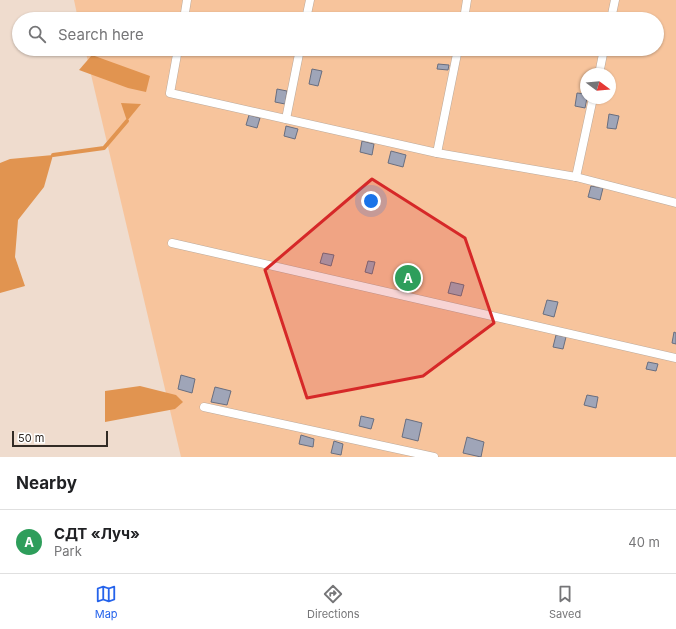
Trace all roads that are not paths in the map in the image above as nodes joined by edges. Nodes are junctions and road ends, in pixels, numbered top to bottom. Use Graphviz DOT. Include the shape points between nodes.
graph roads {
  1 [pos="187,0"];
  2 [pos="310,0"];
  3 [pos="467,0"];
  4 [pos="615,0"];
  5 [pos="185,12"];
  6 [pos="307,12"];
  7 [pos="465,12"];
  8 [pos="612,12"];
  9 [pos="177,56"];
  10 [pos="299,56"];
  11 [pos="457,56"];
  12 [pos="603,56"];
  13 [pos="600,68"];
  14 [pos="592,104"];
  15 [pos="286,119"];
  16 [pos="438,153"];
  17 [pos="576,177"];
  18 [pos="676,203"];
  19 [pos="172,243"];
  20 [pos="676,358"];
  21 [pos="204,407"];
  22 [pos="434,457"];
  1 -- 5 [label="lane"];
  2 -- 6 [label="lane"];
  3 -- 7 [label="lane"];
  4 -- 8 [label="lane"];
  9 -- 15 [label="lane" via="170,92"];
  10 -- 15 [label="lane"];
  11 -- 16 [label="lane"];
  12 -- 13 [label="lane"];
  14 -- 17 [label="lane"];
  15 -- 16 [label="lane"];
  16 -- 17 [label="lane"];
  17 -- 18 [label="lane"];
  19 -- 20 [label="lane"];
  21 -- 22 [label="lane"];
}
